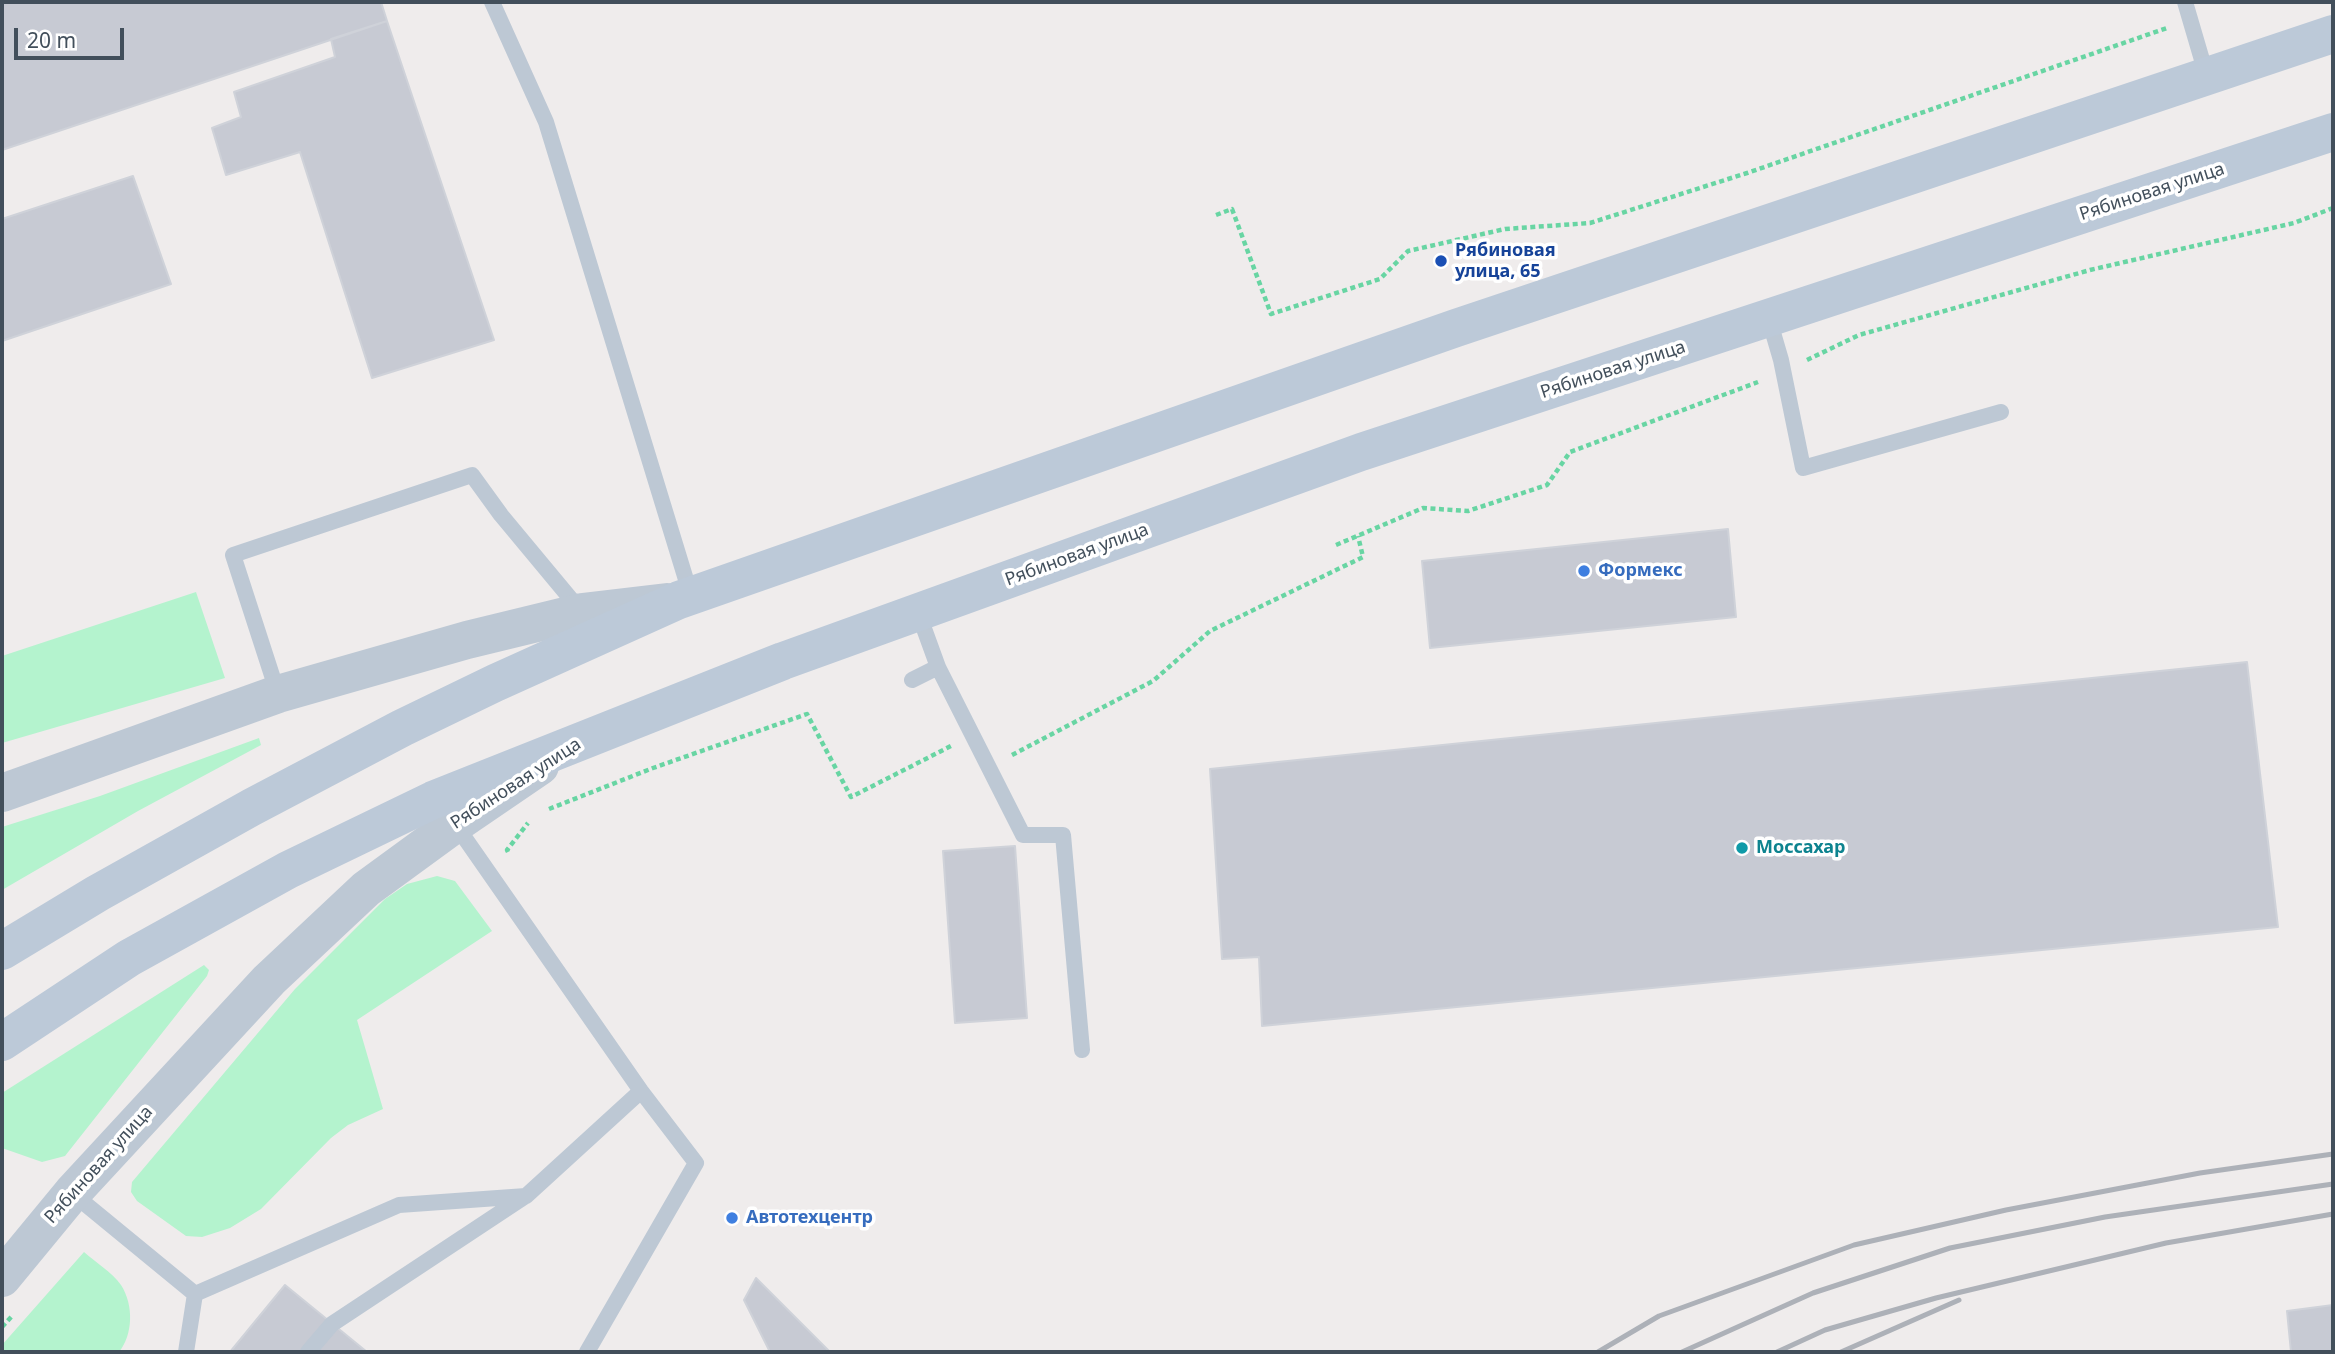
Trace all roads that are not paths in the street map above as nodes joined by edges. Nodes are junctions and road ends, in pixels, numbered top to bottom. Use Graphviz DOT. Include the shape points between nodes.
graph roads {
  1 [pos="492,2"];
  2 [pos="2185,2"];
  3 [pos="2333,34"];
  4 [pos="2207,76"];
  5 [pos="2333,132"];
  6 [pos="1769,319"];
  7 [pos="2001,412"];
  8 [pos="685,598"];
  9 [pos="582,612"];
  10 [pos="918,612"];
  11 [pos="939,667"];
  12 [pos="912,680"];
  13 [pos="278,694"];
  14 [pos="574,743"];
  15 [pos="2,793"];
  16 [pos="455,824"];
  17 [pos="2,951"];
  18 [pos="2,1042"];
  19 [pos="1082,1050"];
  20 [pos="641,1091"];
  21 [pos="72,1193"];
  22 [pos="526,1196"];
  23 [pos="2,1278"];
  24 [pos="195,1294"];
  25 [pos="187,1352"];
  26 [pos="308,1352"];
  27 [pos="587,1352"];
  1 -- 8 [label="lane" via="546,122"];
  2 -- 4 [label="lane"];
  3 -- 4 [label="main road"];
  4 -- 8 [label="main road" via="1443,333"];
  5 -- 6 [label="main road, Рябиновая улица"];
  6 -- 7 [label="lane" via="1803,468"];
  6 -- 10 [label="main road, Рябиновая улица" via="1361,452"];
  8 -- 9 [label="street"];
  8 -- 17 [label="main road" via="402,728 252,807"];
  9 -- 13 [label="street"];
  9 -- 13 [label="lane" via="472,475 233,555"];
  10 -- 11 [label="lane"];
  10 -- 14 [label="main road, Рябиновая улица"];
  11 -- 12 [label="lane"];
  11 -- 19 [label="lane" via="1023,835 1063,835"];
  13 -- 15 [label="street"];
  14 -- 16 [label="street, Рябиновая улица"];
  14 -- 18 [label="main road" via="433,800 288,870 129,958"];
  16 -- 20 [label="lane"];
  16 -- 21 [label="street, Рябиновая улица" via="366,889 269,980"];
  20 -- 22 [label="lane"];
  20 -- 27 [label="lane" via="696,1163"];
  21 -- 23 [label="street, Рябиновая улица"];
  21 -- 24 [label="lane"];
  22 -- 24 [label="lane" via="399,1205"];
  22 -- 26 [label="lane" via="332,1324"];
  24 -- 25 [label="lane"];
}
